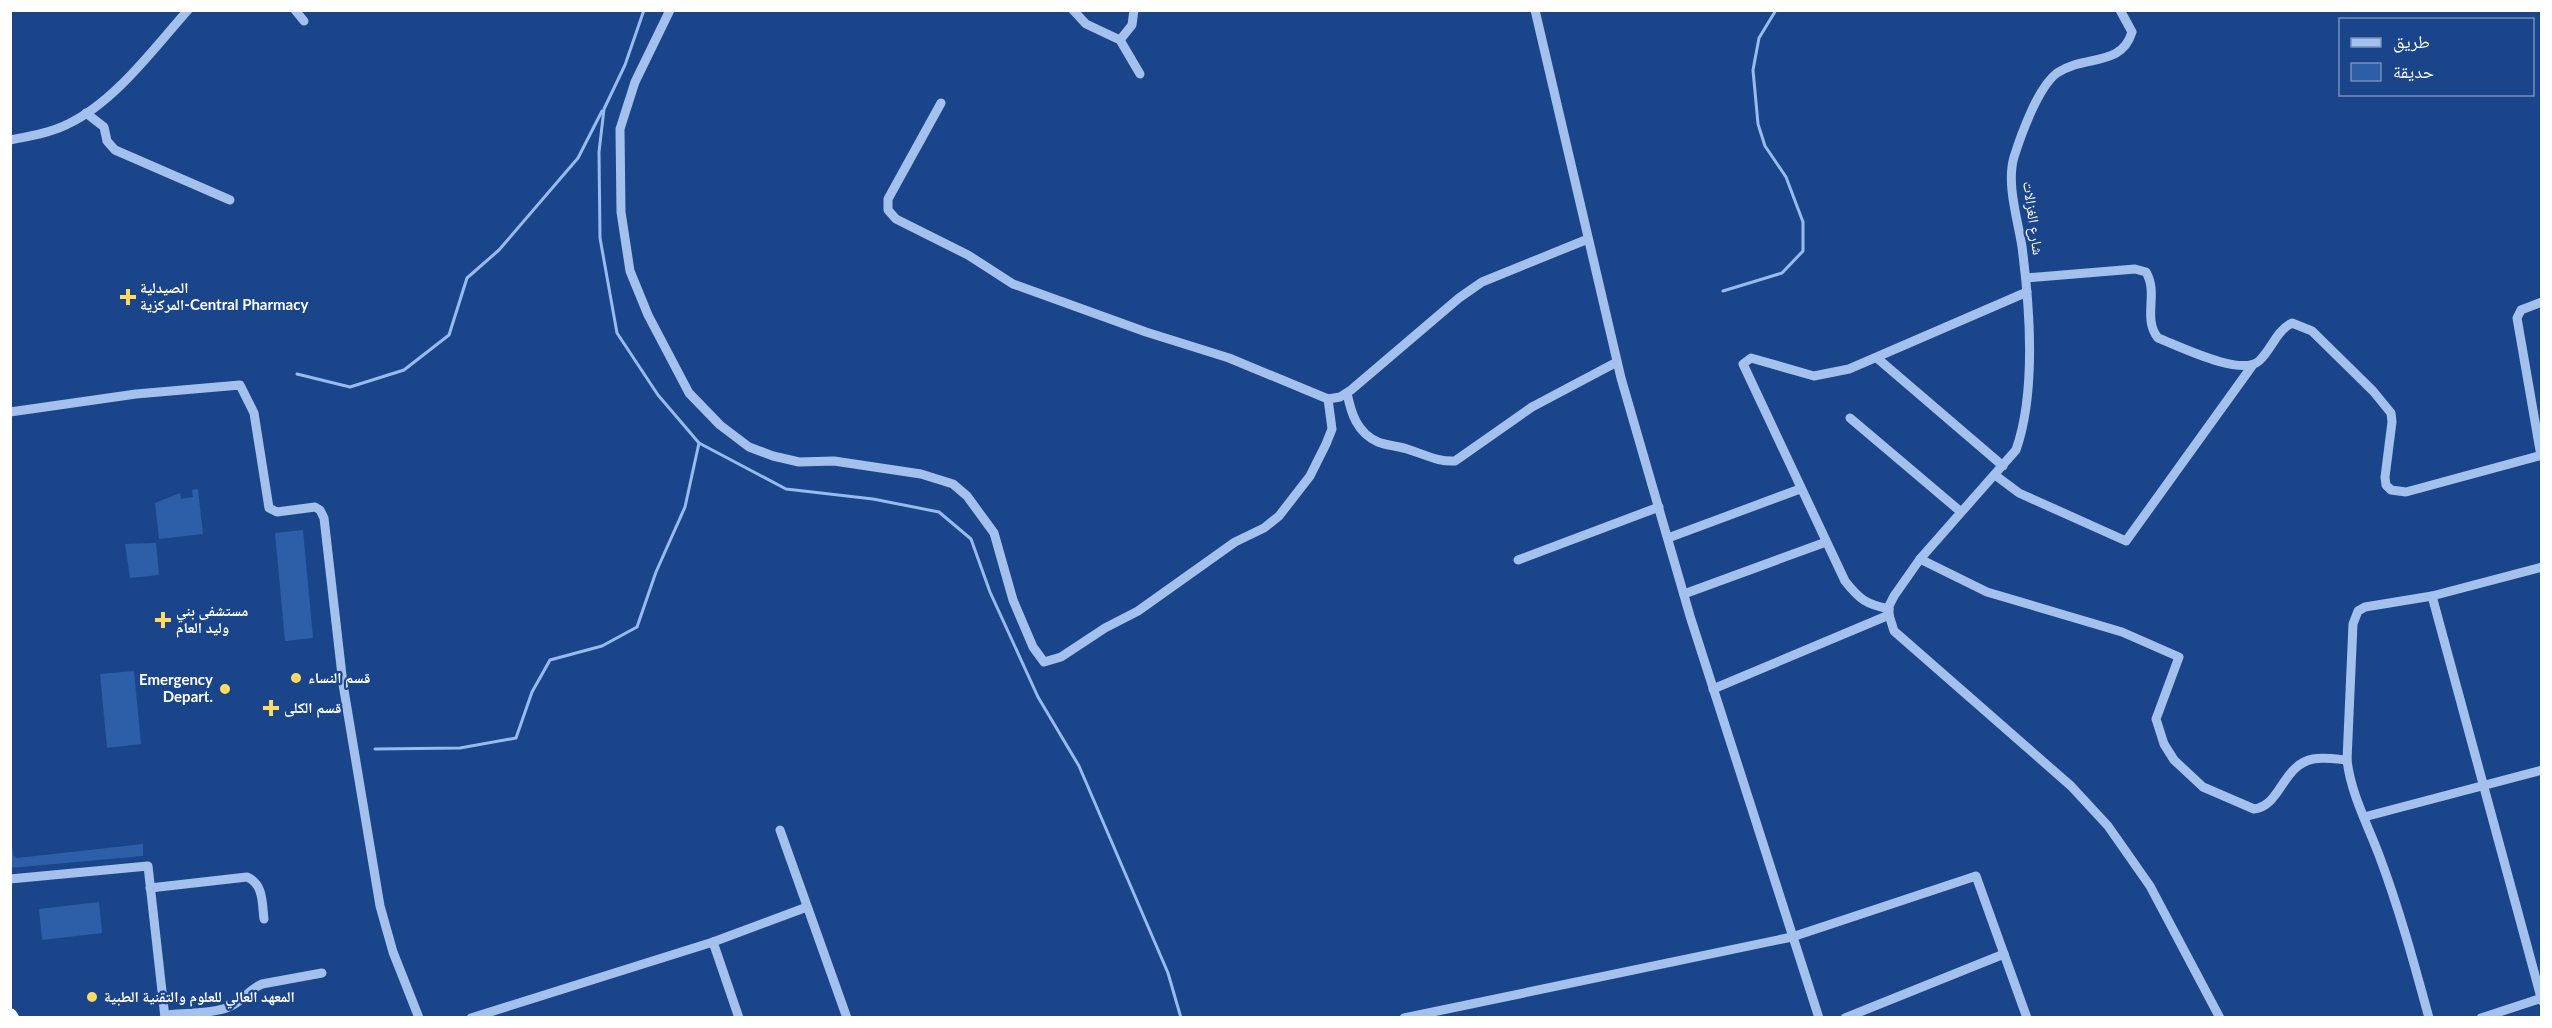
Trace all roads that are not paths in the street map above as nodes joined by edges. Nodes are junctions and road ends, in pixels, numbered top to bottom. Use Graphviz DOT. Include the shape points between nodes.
graph roads {
  1 [pos="188,10"];
  2 [pos="295,10"];
  3 [pos="670,10"];
  4 [pos="1073,10"];
  5 [pos="1134,10"];
  6 [pos="1535,10"];
  7 [pos="2120,10"];
  8 [pos="304,21"];
  9 [pos="1120,40"];
  10 [pos="1140,74"];
  11 [pos="941,103"];
  12 [pos="86,113"];
  13 [pos="10,140"];
  14 [pos="230,200"];
  15 [pos="1587,238"];
  16 [pos="2026,278"];
  17 [pos="2027,292"];
  18 [pos="2541,302"];
  19 [pos="1876,358"];
  20 [pos="1617,362"];
  21 [pos="2252,366"];
  22 [pos="1347,393"];
  23 [pos="1328,399"];
  24 [pos="10,411"];
  25 [pos="1850,418"];
  26 [pos="2541,456"];
  27 [pos="2003,466"];
  28 [pos="1995,475"];
  29 [pos="1800,489"];
  30 [pos="1659,507"];
  31 [pos="1961,512"];
  32 [pos="1668,538"];
  33 [pos="1826,542"];
  34 [pos="1518,560"];
  35 [pos="1920,560"];
  36 [pos="2541,567"];
  37 [pos="1684,594"];
  38 [pos="2432,596"];
  39 [pos="1889,612"];
  40 [pos="1713,689"];
  41 [pos="2347,760"];
  42 [pos="2541,770"];
  43 [pos="2484,785"];
  44 [pos="2364,817"];
  45 [pos="780,830"];
  46 [pos="10,879"];
  47 [pos="150,888"];
  48 [pos="807,907"];
  49 [pos="264,920"];
  50 [pos="1792,937"];
  51 [pos="713,942"];
  52 [pos="2004,954"];
  53 [pos="322,974"];
  54 [pos="2541,1000"];
  55 [pos="165,1016"];
  56 [pos="419,1017"];
  57 [pos="471,1017"];
  58 [pos="739,1017"];
  59 [pos="847,1017"];
  60 [pos="1404,1017"];
  61 [pos="1818,1017"];
  62 [pos="1845,1017"];
  63 [pos="2026,1017"];
  64 [pos="2220,1017"];
  65 [pos="2429,1017"];
  66 [pos="2481,1017"];
  1 -- 12 [label="street" via="123,82"];
  2 -- 8 [label="street"];
  3 -- 23 [label="street" via="635,82 620,129 621,212 630,271 689,393 720,425 749,447 773,456 921,474 953,484 967,496 994,533 1013,600 1044,662 1062,657 1138,611 1235,542 1279,516 1310,476 1326,444 1332,429"];
  4 -- 9 [label="street" via="1086,24"];
  5 -- 9 [label="street" via="1132,25"];
  6 -- 15 [label="street"];
  7 -- 16 [label="street, شارع الغزالات" via="2132,32 2128,44 2112,56 2071,66 2056,74 2033,110 2013,159 2012,182"];
  9 -- 10 [label="street"];
  11 -- 23 [label="street" via="888,199 888,210 896,219 968,255 1013,284 1229,358"];
  12 -- 13 [label="street" via="55,130"];
  12 -- 14 [label="street" via="104,127 107,141 115,150"];
  15 -- 20 [label="street"];
  15 -- 22 [label="street" via="1482,282"];
  16 -- 17 [label="street, شارع الغزالات"];
  16 -- 21 [label="street" via="2135,268 2146,272 2152,292 2150,321 2158,338 2233,366"];
  17 -- 19 [label="street"];
  17 -- 27 [label="street, شارع الغزالات" via="2027,399 2023,431 2016,450"];
  18 -- 26 [label="street" via="2521,310 2517,318"];
  19 -- 27 [label="street"];
  19 -- 29 [label="street" via="1849,369 1814,376 1750,358 1743,364"];
  20 -- 22 [label="street" via="1532,406 1455,461 1442,462 1378,441 1361,430"];
  20 -- 30 [label="street"];
  21 -- 26 [label="street" via="2283,327 2292,323 2312,331 2391,413 2385,477 2386,484 2396,492"];
  21 -- 28 [label="street" via="2126,541 2019,493"];
  22 -- 23 [label="street"];
  24 -- 56 [label="street" via="240,385 254,413 269,508 277,512 315,507 324,518 343,684 380,906"];
  25 -- 31 [label="street"];
  27 -- 28 [label="street, شارع الغزالات"];
  28 -- 31 [label="street, شارع الغزالات"];
  29 -- 32 [label="street"];
  29 -- 33 [label="street"];
  30 -- 32 [label="street"];
  30 -- 34 [label="street"];
  31 -- 35 [label="street, شارع الغزالات"];
  32 -- 37 [label="street"];
  33 -- 37 [label="street"];
  33 -- 39 [label="street" via="1857,597"];
  35 -- 39 [label="street, شارع الغزالات" via="1894,596"];
  35 -- 41 [label="street" via="1987,592 2122,632 2179,657 2156,719 2174,760 2203,787 2254,809 2260,808 2272,799 2297,766 2312,759"];
  36 -- 38 [label="street"];
  37 -- 40 [label="street"];
  38 -- 41 [label="street" via="2358,611 2353,624"];
  38 -- 43 [label="street"];
  39 -- 40 [label="street"];
  39 -- 64 [label="street" via="1894,631 1983,706 2108,826 2150,886"];
  40 -- 50 [label="street"];
  41 -- 44 [label="street" via="2349,779"];
  42 -- 43 [label="street"];
  43 -- 44 [label="street"];
  43 -- 54 [label="street"];
  44 -- 65 [label="street"];
  45 -- 48 [label="street"];
  46 -- 47 [label="street" via="148,866"];
  47 -- 49 [label="street" via="247,877 260,890"];
  47 -- 55 [label="street"];
  48 -- 51 [label="street"];
  48 -- 59 [label="street"];
  50 -- 52 [label="street" via="1976,876"];
  50 -- 60 [label="street"];
  50 -- 61 [label="street"];
  51 -- 57 [label="street"];
  51 -- 58 [label="street"];
  52 -- 62 [label="street"];
  52 -- 63 [label="street"];
  53 -- 55 [label="street" via="262,984 222,1009"];
  54 -- 66 [label="street"];
}
